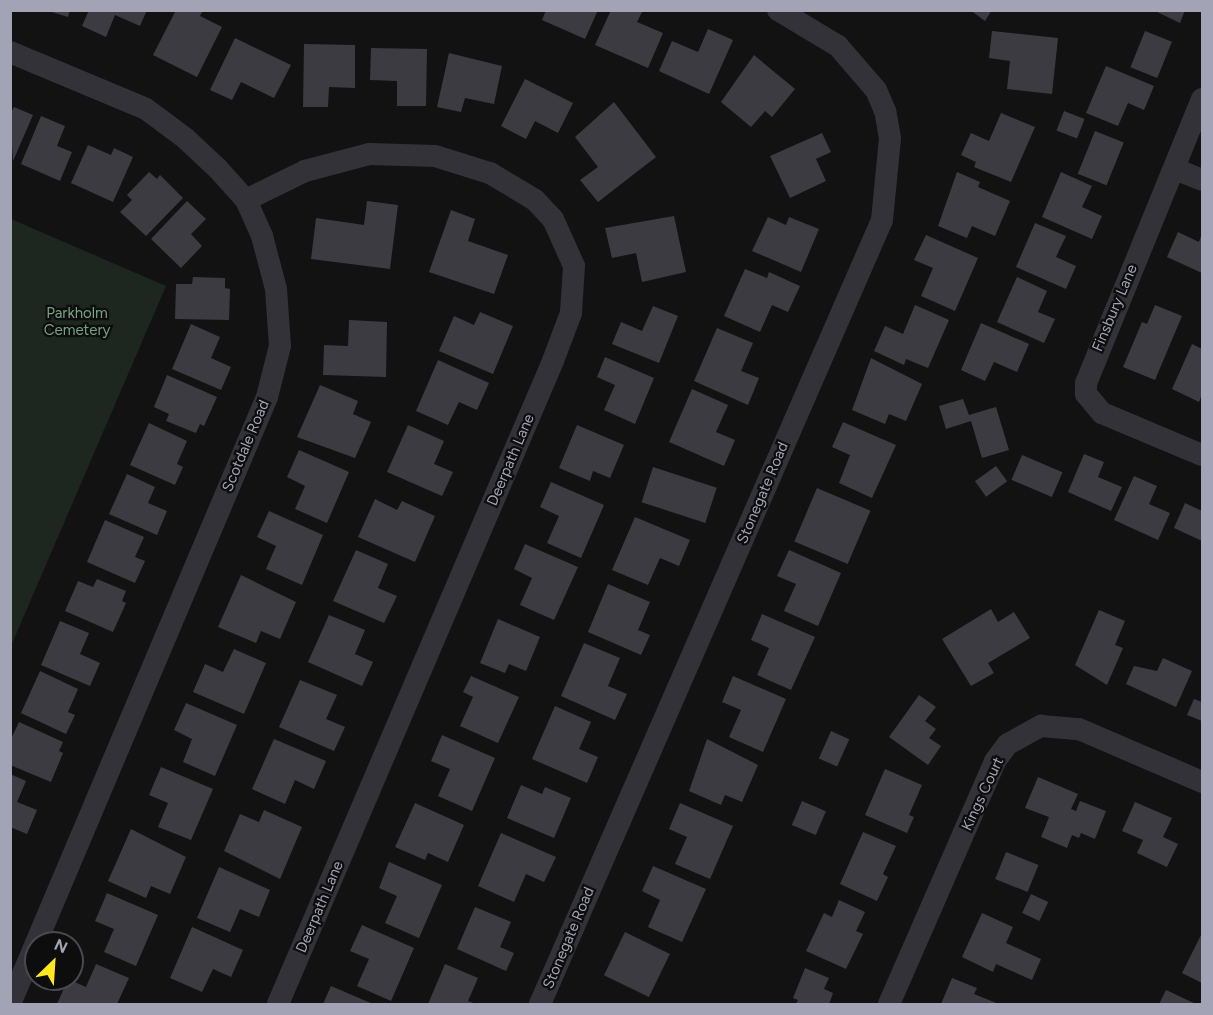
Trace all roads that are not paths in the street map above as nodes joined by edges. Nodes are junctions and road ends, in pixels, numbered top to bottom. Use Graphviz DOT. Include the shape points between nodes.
graph roads {
  1 [pos="778,10"];
  2 [pos="10,52"];
  3 [pos="1203,99"];
  4 [pos="1175,169"];
  5 [pos="1203,180"];
  6 [pos="246,200"];
  7 [pos="1203,455"];
  8 [pos="1203,782"];
  9 [pos="41,931"];
  10 [pos="24,971"];
  11 [pos="10,1004"];
  12 [pos="278,1005"];
  13 [pos="540,1005"];
  14 [pos="889,1005"];
  1 -- 13 [label="street, Stonegate Road" via="838,46 866,73 876,90 890,138 882,220"];
  2 -- 6 [label="street, Scotdale Road" via="146,110 185,138"];
  3 -- 4 [label="street, Finsbury Lane"];
  4 -- 5 [label="street"];
  4 -- 7 [label="street, Finsbury Lane" via="1088,371 1086,394 1102,413"];
  6 -- 9 [label="street, Scotdale Road" via="262,236 276,289 279,346 267,397"];
  6 -- 12 [label="street, Deerpath Lane" via="305,171 358,157 405,153 435,156 490,173 535,200 553,219 574,266 570,313 553,361"];
  8 -- 14 [label="street, Kings Court" via="1080,729 1041,726 1015,739 995,761"];
  10 -- 11 [label="street, Scotdale Road"];
}
